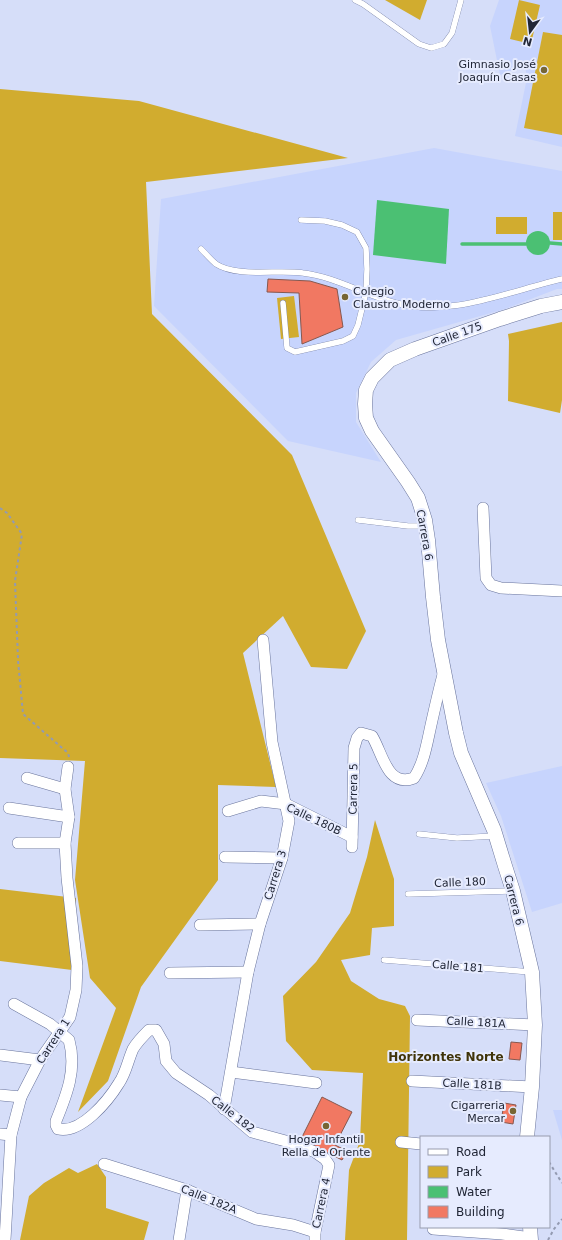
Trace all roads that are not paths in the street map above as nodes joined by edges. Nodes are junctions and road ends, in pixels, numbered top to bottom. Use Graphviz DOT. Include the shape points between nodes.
graph roads {
  1 [pos="355,0"];
  2 [pos="461,0"];
  3 [pos="301,220"];
  4 [pos="201,249"];
  5 [pos="562,279"];
  6 [pos="366,292"];
  7 [pos="562,302"];
  8 [pos="283,303"];
  9 [pos="366,390"];
  10 [pos="483,508"];
  11 [pos="358,520"];
  12 [pos="426,526"];
  13 [pos="562,591"];
  14 [pos="263,640"];
  15 [pos="444,671"];
  16 [pos="362,733"];
  17 [pos="68,767"];
  18 [pos="27,778"];
  19 [pos="65,789"];
  20 [pos="286,804"];
  21 [pos="9,808"];
  22 [pos="228,811"];
  23 [pos="69,817"];
  24 [pos="419,834"];
  25 [pos="495,836"];
  26 [pos="352,842"];
  27 [pos="18,843"];
  28 [pos="65,843"];
  29 [pos="225,857"];
  30 [pos="282,858"];
  31 [pos="513,891"];
  32 [pos="408,894"];
  33 [pos="260,924"];
  34 [pos="200,925"];
  35 [pos="384,960"];
  36 [pos="248,972"];
  37 [pos="532,972"];
  38 [pos="170,973"];
  39 [pos="14,1004"];
  40 [pos="417,1020"];
  41 [pos="535,1025"];
  42 [pos="60,1032"];
  43 [pos="0,1055"];
  44 [pos="40,1060"];
  45 [pos="231,1072"];
  46 [pos="412,1080"];
  47 [pos="316,1083"];
  48 [pos="532,1087"];
  49 [pos="0,1095"];
  50 [pos="20,1098"];
  51 [pos="224,1109"];
  52 [pos="0,1134"];
  53 [pos="12,1135"];
  54 [pos="527,1136"];
  55 [pos="400,1142"];
  56 [pos="420,1144"];
  57 [pos="104,1164"];
  58 [pos="329,1165"];
  59 [pos="187,1190"];
  60 [pos="3,1217"];
  61 [pos="432,1229"];
  62 [pos="531,1235"];
  63 [pos="315,1236"];
  64 [pos="6,1240"];
  65 [pos="179,1240"];
  1 -- 2 [label="lane" via="419,44 431,48 444,44 452,33"];
  3 -- 6 [label="lane" via="325,221 357,232 366,248"];
  4 -- 6 [label="lane" via="217,264 232,270 303,273"];
  5 -- 6 [label="lane" via="444,307 424,308 396,303"];
  6 -- 8 [label="lane" via="353,336 343,341 295,352 287,348"];
  7 -- 9 [label="street, Calle 175" via="500,319 396,357 379,369"];
  9 -- 12 [label="street, Carrera 6" via="366,418 372,431 418,498"];
  10 -- 13 [label="street" via="486,578 491,585"];
  11 -- 12 [label="lane"];
  12 -- 15 [label="street, Carrera 6" via="438,640"];
  14 -- 20 [label="street, Carrera 3" via="272,742"];
  15 -- 16 [label="street, Carrera 6" via="427,742 414,778 404,781 392,776 372,736"];
  15 -- 25 [label="street, Carrera 6" via="460,753"];
  16 -- 26 [label="street, Carrera 5" via="357,738 354,748"];
  17 -- 19 [label="street, Carrera 1"];
  18 -- 19 [label="street"];
  19 -- 23 [label="street, Carrera 1"];
  20 -- 22 [label="street, Calle 180B" via="261,801"];
  20 -- 26 [label="street, Calle 180B"];
  20 -- 30 [label="street, Carrera 3" via="290,822"];
  21 -- 23 [label="street"];
  23 -- 28 [label="street, Carrera 1"];
  24 -- 25 [label="lane" via="457,838"];
  25 -- 31 [label="street, Carrera 6"];
  27 -- 28 [label="street"];
  28 -- 42 [label="street, Carrera 1" via="76,990 70,1017"];
  29 -- 30 [label="street"];
  30 -- 33 [label="street, Carrera 3"];
  31 -- 32 [label="lane, Calle 180"];
  31 -- 37 [label="street, Carrera 6"];
  33 -- 34 [label="street"];
  33 -- 36 [label="street, Carrera 3"];
  35 -- 37 [label="lane, Calle 181"];
  36 -- 38 [label="street"];
  36 -- 45 [label="street, Carrera 3"];
  37 -- 41 [label="street, Carrera 6"];
  39 -- 42 [label="street"];
  40 -- 41 [label="street, Calle 181A"];
  41 -- 48 [label="street, Carrera 6"];
  42 -- 44 [label="street, Carrera 1"];
  42 -- 51 [label="street, Calle 182" via="69,1040 73,1061 68,1092 56,1121 58,1129 75,1127 99,1110 120,1082 134,1047 149,1030 156,1030 160,1036 164,1044 166,1061 176,1072"];
  43 -- 44 [label="street"];
  44 -- 50 [label="street, Carrera 1"];
  45 -- 47 [label="street"];
  45 -- 51 [label="street, Carrera 3"];
  46 -- 48 [label="street, Calle 181B"];
  48 -- 54 [label="street, Carrera 6"];
  49 -- 50 [label="street"];
  50 -- 53 [label="street, Carrera 1"];
  51 -- 58 [label="street, Calle 182" via="252,1132 315,1152"];
  52 -- 53 [label="street"];
  53 -- 60 [label="street, Carrera 1"];
  55 -- 56 [label="street"];
  57 -- 59 [label="street, Calle 182A"];
  58 -- 63 [label="street, Carrera 4"];
  59 -- 63 [label="street, Calle 182A" via="256,1219 292,1225"];
  59 -- 65 [label="street"];
  60 -- 64 [label="street, Carrera 1"];
  61 -- 62 [label="street"];
}
